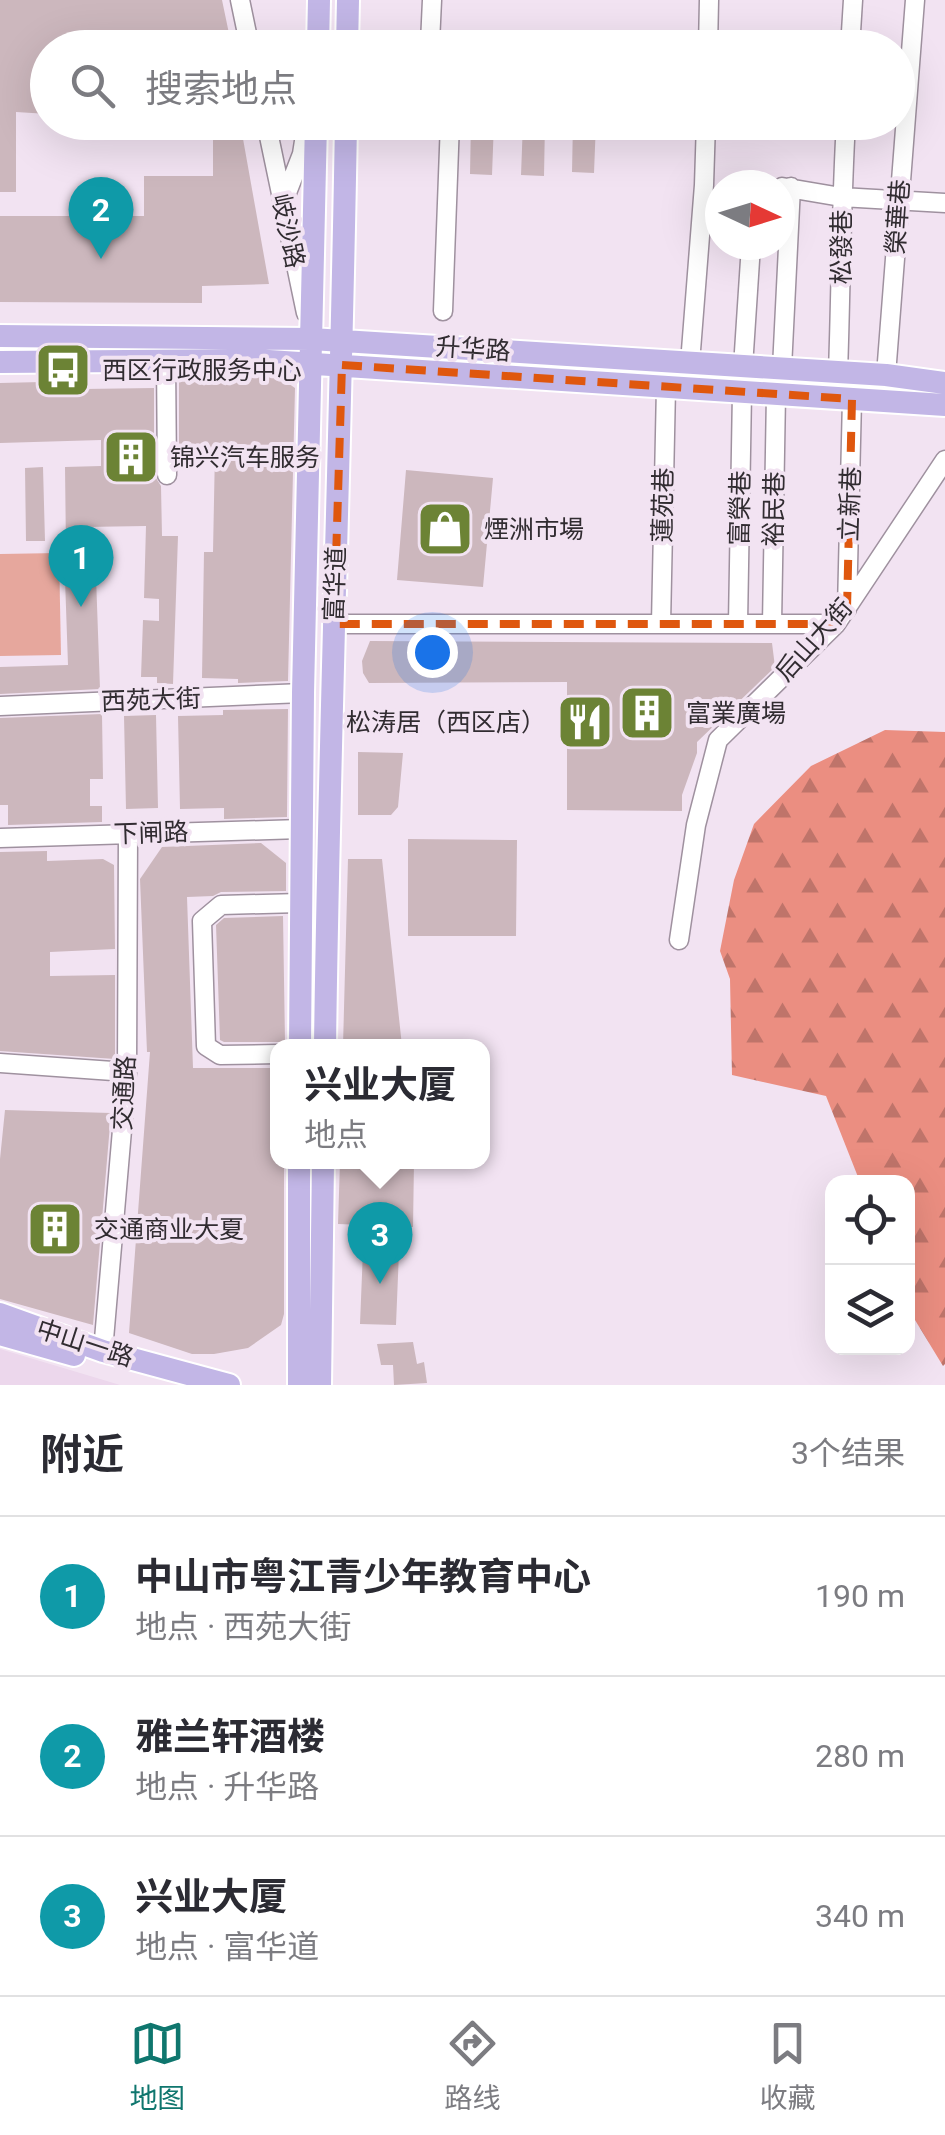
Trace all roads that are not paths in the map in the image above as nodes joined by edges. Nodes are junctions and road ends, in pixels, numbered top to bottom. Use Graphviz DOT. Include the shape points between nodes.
graph roads {
  1 [pos="240,0"];
  2 [pos="319,0"];
  3 [pos="348,0"];
  4 [pos="432,0"];
  5 [pos="708,0"];
  6 [pos="853,0"];
  7 [pos="915,0"];
  8 [pos="246,30"];
  9 [pos="318,30"];
  10 [pos="348,30"];
  11 [pos="431,30"];
  12 [pos="708,30"];
  13 [pos="851,30"];
  14 [pos="913,30"];
  15 [pos="270,140"];
  16 [pos="305,140"];
  17 [pos="316,140"];
  18 [pos="346,140"];
  19 [pos="449,140"];
  20 [pos="708,140"];
  21 [pos="845,140"];
  22 [pos="904,140"];
  23 [pos="316,159"];
  24 [pos="346,160"];
  25 [pos="711,170"];
  26 [pos="795,189"];
  27 [pos="841,197"];
  28 [pos="900,200"];
  29 [pos="283,204"];
  30 [pos="945,204"];
  31 [pos="705,242"];
  32 [pos="750,260"];
  33 [pos="784,260"];
  34 [pos="443,310"];
  35 [pos="0,336"];
  36 [pos="311,339"];
  37 [pos="343,340"];
  38 [pos="166,360"];
  39 [pos="0,362"];
  40 [pos="690,363"];
  41 [pos="311,364"];
  42 [pos="342,366"];
  43 [pos="743,367"];
  44 [pos="782,368"];
  45 [pos="838,372"];
  46 [pos="886,375"];
  47 [pos="945,383"];
  48 [pos="666,387"];
  49 [pos="742,392"];
  50 [pos="776,394"];
  51 [pos="852,399"];
  52 [pos="945,406"];
  53 [pos="945,460"];
  54 [pos="167,475"];
  55 [pos="841,616"];
  56 [pos="334,624"];
  57 [pos="660,624"];
  58 [pos="738,624"];
  59 [pos="772,624"];
  60 [pos="303,694"];
  61 [pos="0,706"];
  62 [pos="301,829"];
  63 [pos="128,834"];
  64 [pos="0,838"];
  65 [pos="300,903"];
  66 [pos="679,940"];
  67 [pos="300,1039"];
  68 [pos="325,1039"];
  69 [pos="270,1054"];
  70 [pos="0,1063"];
  71 [pos="127,1072"];
  72 [pos="299,1169"];
  73 [pos="323,1169"];
  74 [pos="0,1314"];
  75 [pos="0,1334"];
  76 [pos="103,1352"];
  77 [pos="172,1385"];
  78 [pos="229,1385"];
  79 [pos="299,1385"];
  80 [pos="320,1385"];
  1 -- 8 [label="street"];
  2 -- 9 [label="main road"];
  3 -- 10 [label="main road"];
  4 -- 11 [label="street"];
  5 -- 12 [label="street"];
  6 -- 13 [label="street"];
  7 -- 14 [label="street, 榮華巷"];
  15 -- 29 [label="street, 岐沙路"];
  16 -- 29 [label="street"];
  17 -- 23 [label="main road, 富华道"];
  18 -- 24 [label="main road, 富华道"];
  19 -- 34 [label="street"];
  20 -- 25 [label="street"];
  21 -- 27 [label="street, 松發巷"];
  22 -- 28 [label="street, 榮華巷"];
  23 -- 24 [label="main road"];
  23 -- 36 [label="main road, 富华道"];
  24 -- 37 [label="main road, 富华道"];
  26 -- 27 [label="street"];
  27 -- 28 [label="street"];
  27 -- 45 [label="street, 松發巷"];
  28 -- 30 [label="street"];
  28 -- 46 [label="street, 榮華巷"];
  29 -- 36 [label="street, 岐沙路"];
  31 -- 40 [label="street"];
  32 -- 43 [label="street"];
  33 -- 44 [label="street"];
  35 -- 36 [label="main road, 升华路"];
  36 -- 37 [label="main road, 升华路"];
  36 -- 41 [label="main road, 富华道"];
  37 -- 40 [label="main road, 升华路"];
  37 -- 42 [label="main road, 富华道"];
  38 -- 39 [label="main road, 升华路"];
  38 -- 41 [label="main road, 升华路"];
  38 -- 54 [label="street"];
  40 -- 43 [label="main road, 升华路"];
  41 -- 42 [label="main road, 升华路"];
  41 -- 60 [label="main road, 富华道"];
  42 -- 48 [label="main road, 升华路"];
  42 -- 56 [label="main road, 富华道"];
  43 -- 44 [label="main road, 升华路"];
  44 -- 45 [label="main road, 升华路"];
  45 -- 46 [label="main road, 升华路"];
  46 -- 47 [label="main road, 升华路"];
  48 -- 49 [label="main road, 升华路"];
  48 -- 57 [label="street, 蓮苑巷"];
  49 -- 50 [label="main road, 升华路"];
  49 -- 58 [label="street, 富榮巷"];
  50 -- 51 [label="main road, 升华路"];
  50 -- 59 [label="street, 裕民巷"];
  51 -- 52 [label="main road, 升华路"];
  51 -- 55 [label="street, 立新巷"];
  53 -- 55 [label="street, 后山大街"];
  55 -- 59 [label="street"];
  55 -- 66 [label="street, 后山大街" via="718,740 696,825"];
  56 -- 57 [label="street"];
  56 -- 68 [label="main road, 富华道"];
  57 -- 58 [label="street"];
  58 -- 59 [label="street"];
  60 -- 61 [label="street, 西苑大街"];
  60 -- 62 [label="main road, 富华道"];
  62 -- 63 [label="street, 下闸路"];
  62 -- 65 [label="main road, 富华道"];
  63 -- 64 [label="street, 下闸路"];
  63 -- 71 [label="street, 交通路"];
  65 -- 67 [label="main road, 富华道"];
  65 -- 69 [label="street" via="221,905 202,921 206,1046 220,1056"];
  70 -- 71 [label="street"];
  71 -- 76 [label="street, 交通路"];
  72 -- 79 [label="main road"];
  73 -- 80 [label="main road"];
  74 -- 76 [label="main road, 中山一路"];
  75 -- 77 [label="main road, 中山一路"];
  76 -- 78 [label="main road, 中山一路"];
}
